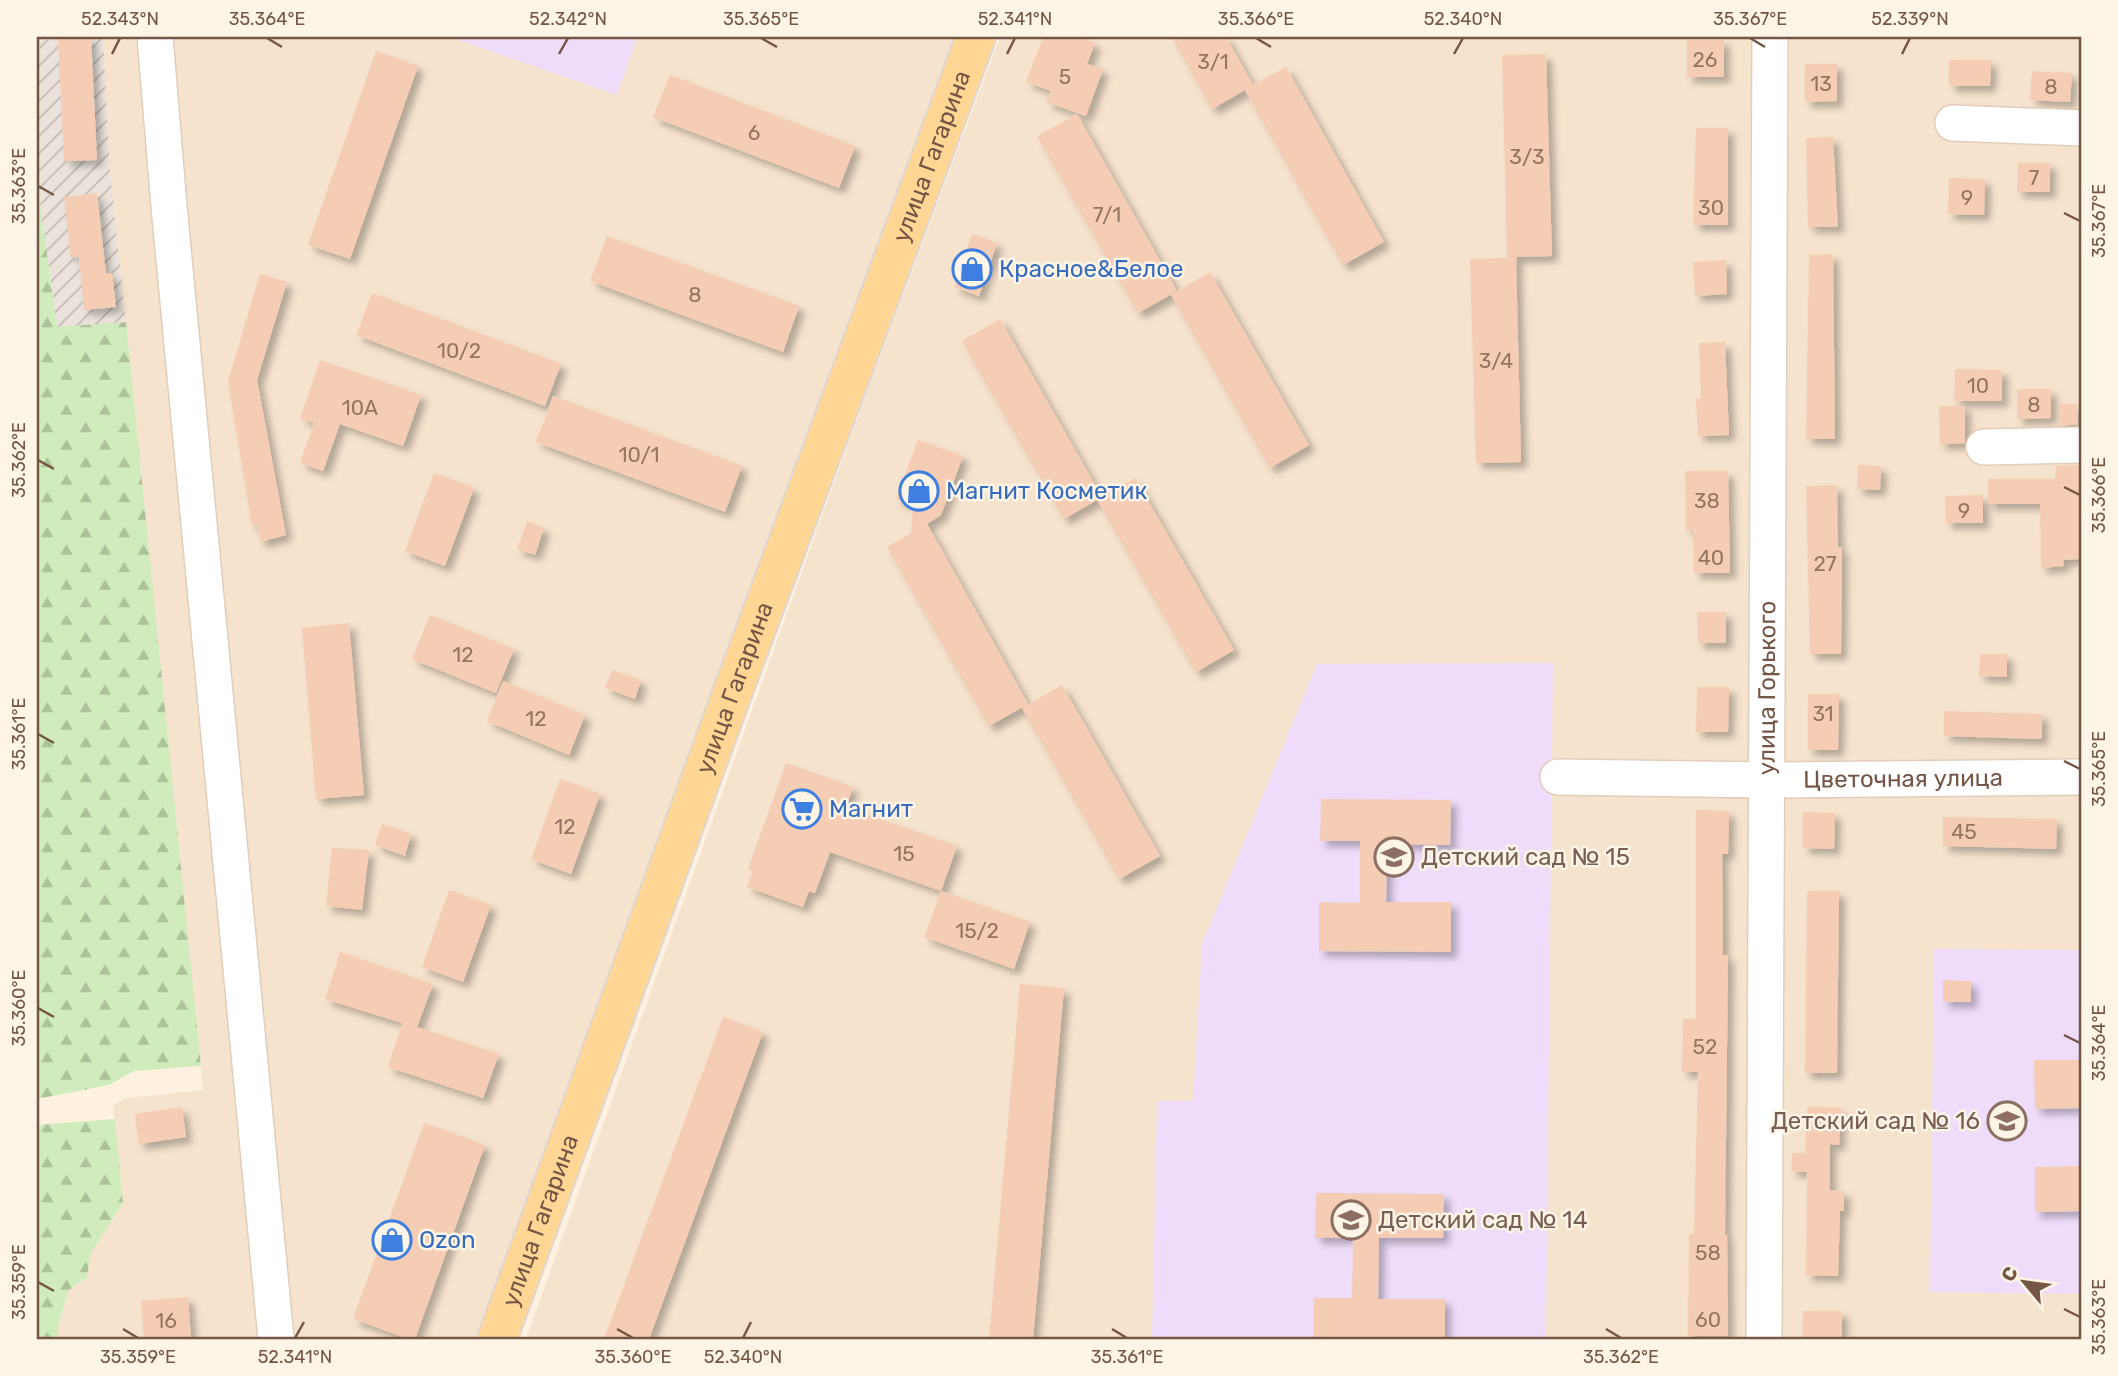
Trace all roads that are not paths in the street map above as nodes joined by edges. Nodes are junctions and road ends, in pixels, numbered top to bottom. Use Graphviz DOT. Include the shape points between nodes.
graph roads {
  1 [pos="155,37"];
  2 [pos="976,37"];
  3 [pos="1770,37"];
  4 [pos="1952,123"];
  5 [pos="2081,128"];
  6 [pos="2081,445"];
  7 [pos="1984,447"];
  8 [pos="2081,776"];
  9 [pos="1558,777"];
  10 [pos="1766,780"];
  11 [pos="275,1339"];
  12 [pos="497,1339"];
  13 [pos="1764,1339"];
  1 -- 11 [label="street"];
  2 -- 12 [label="main road, улица Гагарина"];
  3 -- 10 [label="street, улица Горького"];
  4 -- 5 [label="street"];
  6 -- 7 [label="street"];
  8 -- 10 [label="street, Цветочная улица"];
  9 -- 10 [label="street, Цветочная улица"];
  10 -- 13 [label="street, улица Горького"];
}
